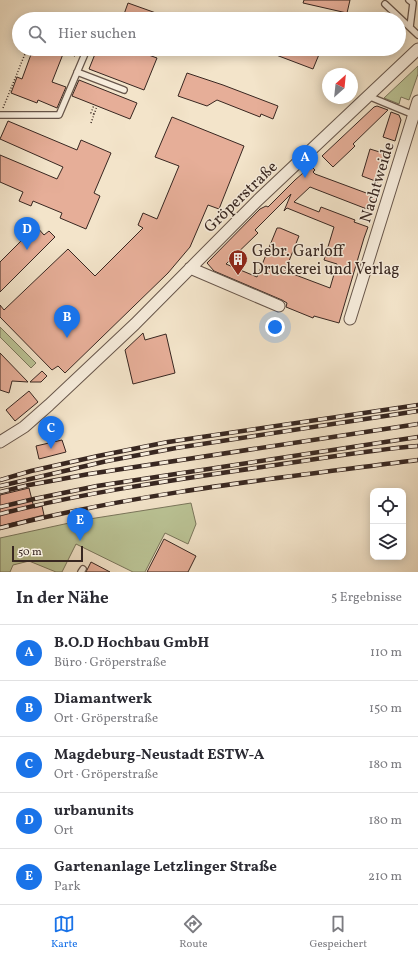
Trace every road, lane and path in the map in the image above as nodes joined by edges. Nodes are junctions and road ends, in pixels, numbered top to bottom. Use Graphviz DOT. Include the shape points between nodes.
graph roads {
  1 [pos="409,0"];
  2 [pos="385,4"];
  3 [pos="394,12"];
  4 [pos="406,23"];
  5 [pos="410,27"];
  6 [pos="418,34"];
  7 [pos="418,49"];
  8 [pos="24,56"];
  9 [pos="74,56"];
  10 [pos="84,56"];
  11 [pos="82,60"];
  12 [pos="77,72"];
  13 [pos="124,90"];
  14 [pos="368,96"];
  15 [pos="418,101"];
  16 [pos="94,105"];
  17 [pos="97,106"];
  18 [pos="94,114"];
  19 [pos="414,115"];
  20 [pos="0,116"];
  21 [pos="91,123"];
  22 [pos="190,268"];
  23 [pos="279,306"];
  24 [pos="350,319"];
  25 [pos="0,442"];
  1 -- 5 [label="lane" via="413,3"];
  2 -- 3 [label="lane"];
  4 -- 5 [label="lane"];
  5 -- 6 [label="lane"];
  7 -- 14 [label="street, Gröperstraße"];
  8 -- 20 [label="path"];
  9 -- 11 [label="path"];
  10 -- 11 [label="lane"];
  11 -- 12 [label="lane"];
  12 -- 13 [label="lane"];
  12 -- 20 [label="lane" via="59,115"];
  14 -- 19 [label="lane"];
  14 -- 22 [label="street, Gröperstraße"];
  15 -- 19 [label="street, Nachtweide"];
  16 -- 18 [label="path" via="91,113"];
  17 -- 18 [label="path"];
  18 -- 21 [label="path"];
  19 -- 24 [label="street, Nachtweide"];
  22 -- 23 [label="street"];
  22 -- 25 [label="street, Gröperstraße" via="41,413"];
}
